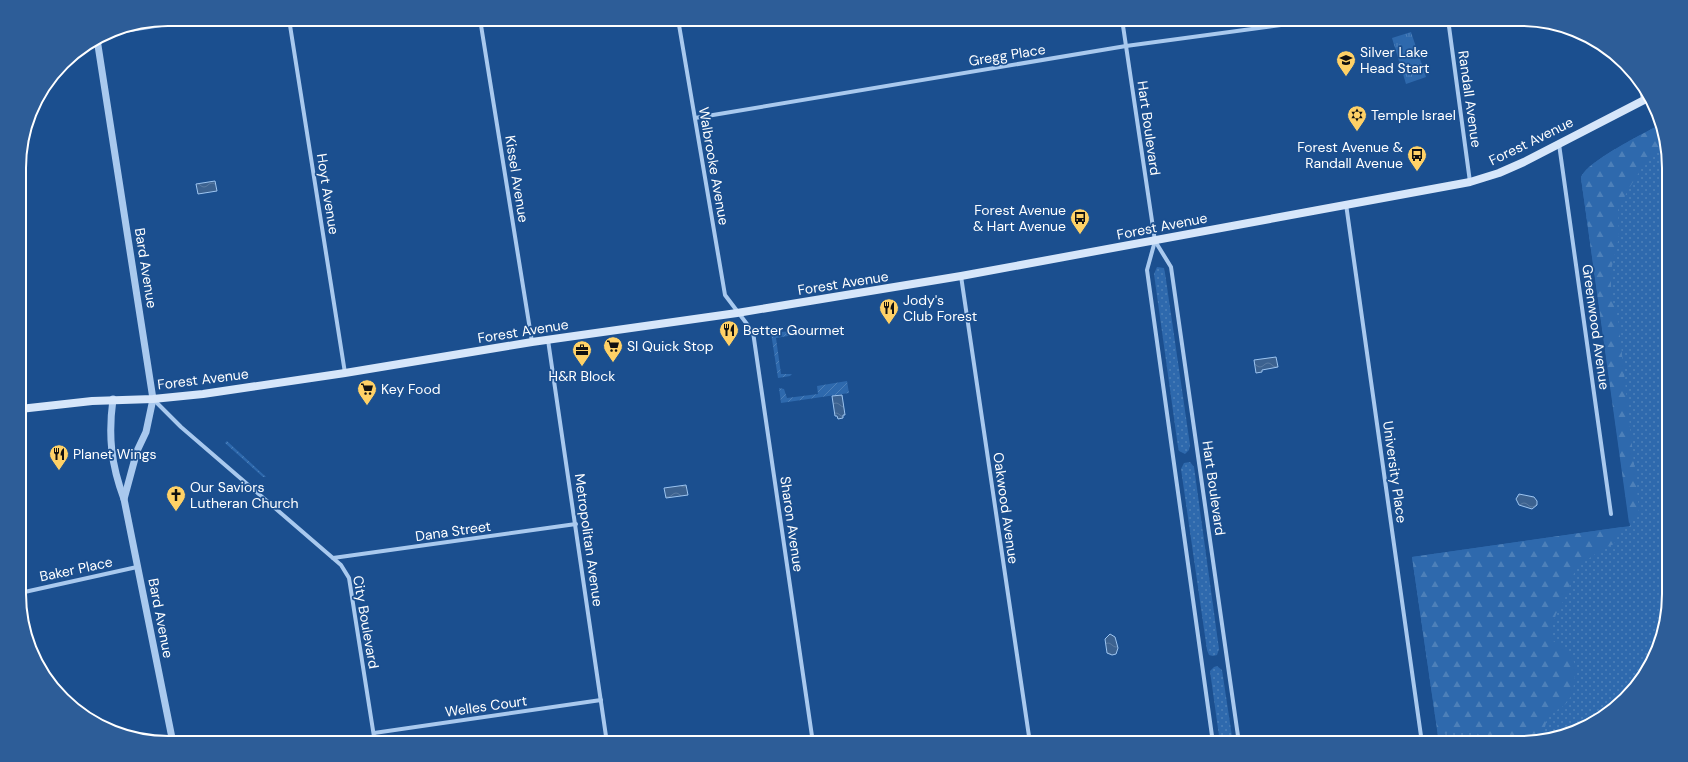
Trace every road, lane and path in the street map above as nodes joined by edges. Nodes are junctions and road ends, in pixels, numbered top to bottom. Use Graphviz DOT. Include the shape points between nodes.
graph roads {
  1 [pos="290,26"];
  2 [pos="481,26"];
  3 [pos="679,26"];
  4 [pos="1123,26"];
  5 [pos="1273,26"];
  6 [pos="1449,26"];
  7 [pos="98,45"];
  8 [pos="1126,46"];
  9 [pos="1644,100"];
  10 [pos="694,118"];
  11 [pos="1559,143"];
  12 [pos="1470,182"];
  13 [pos="1346,204"];
  14 [pos="1155,241"];
  15 [pos="961,276"];
  16 [pos="738,313"];
  17 [pos="548,340"];
  18 [pos="532,342"];
  19 [pos="345,373"];
  20 [pos="113,399"];
  21 [pos="153,399"];
  22 [pos="26,408"];
  23 [pos="124,499"];
  24 [pos="1612,514"];
  25 [pos="576,524"];
  26 [pos="333,558"];
  27 [pos="137,567"];
  28 [pos="26,591"];
  29 [pos="601,700"];
  30 [pos="374,733"];
  31 [pos="171,736"];
  32 [pos="374,736"];
  33 [pos="606,736"];
  34 [pos="812,736"];
  35 [pos="1029,736"];
  36 [pos="1212,736"];
  37 [pos="1238,736"];
  38 [pos="1421,736"];
  1 -- 19 [label="street, Hoyt Avenue"];
  2 -- 18 [label="street, Kissel Avenue"];
  3 -- 10 [label="street, Walbrooke Avenue"];
  4 -- 8 [label="street, Hart Boulevard"];
  5 -- 8 [label="street, Gregg Place"];
  6 -- 12 [label="street, Randall Avenue"];
  7 -- 21 [label="street, Bard Avenue"];
  8 -- 10 [label="street, Gregg Place"];
  8 -- 14 [label="street, Hart Boulevard"];
  9 -- 11 [label="main road, Forest Avenue"];
  10 -- 16 [label="street, Walbrooke Avenue" via="724,295"];
  11 -- 12 [label="main road, Forest Avenue" via="1499,173"];
  11 -- 24 [label="street, Greenwood Avenue"];
  12 -- 13 [label="main road, Forest Avenue"];
  13 -- 14 [label="main road, Forest Avenue"];
  13 -- 38 [label="street, University Place"];
  14 -- 15 [label="main road, Forest Avenue"];
  14 -- 36 [label="street, Hart Boulevard" via="1146,270"];
  14 -- 37 [label="street, Hart Boulevard" via="1171,267"];
  15 -- 16 [label="main road, Forest Avenue"];
  15 -- 35 [label="street, Oakwood Avenue"];
  16 -- 17 [label="main road, Forest Avenue"];
  16 -- 34 [label="street, Sharon Avenue" via="753,332"];
  17 -- 18 [label="main road, Forest Avenue"];
  17 -- 25 [label="street, Metropolitan Avenue"];
  18 -- 19 [label="main road, Forest Avenue"];
  19 -- 21 [label="main road, Forest Avenue"];
  20 -- 21 [label="main road, Forest Avenue"];
  20 -- 22 [label="main road, Forest Avenue"];
  20 -- 23 [label="street, Bard Avenue" via="110,441 116,478"];
  21 -- 23 [label="street, Bard Avenue" via="146,432 137,451"];
  21 -- 26 [label="street, City Boulevard" via="181,427"];
  23 -- 27 [label="street, Bard Avenue"];
  25 -- 26 [label="street, Dana Street"];
  25 -- 29 [label="street, Metropolitan Avenue"];
  26 -- 30 [label="street, City Boulevard" via="349,578"];
  27 -- 28 [label="street, Baker Place"];
  27 -- 31 [label="street, Bard Avenue"];
  29 -- 30 [label="street, Welles Court"];
  29 -- 33 [label="street, Metropolitan Avenue"];
  30 -- 32 [label="street, City Boulevard"];
}
